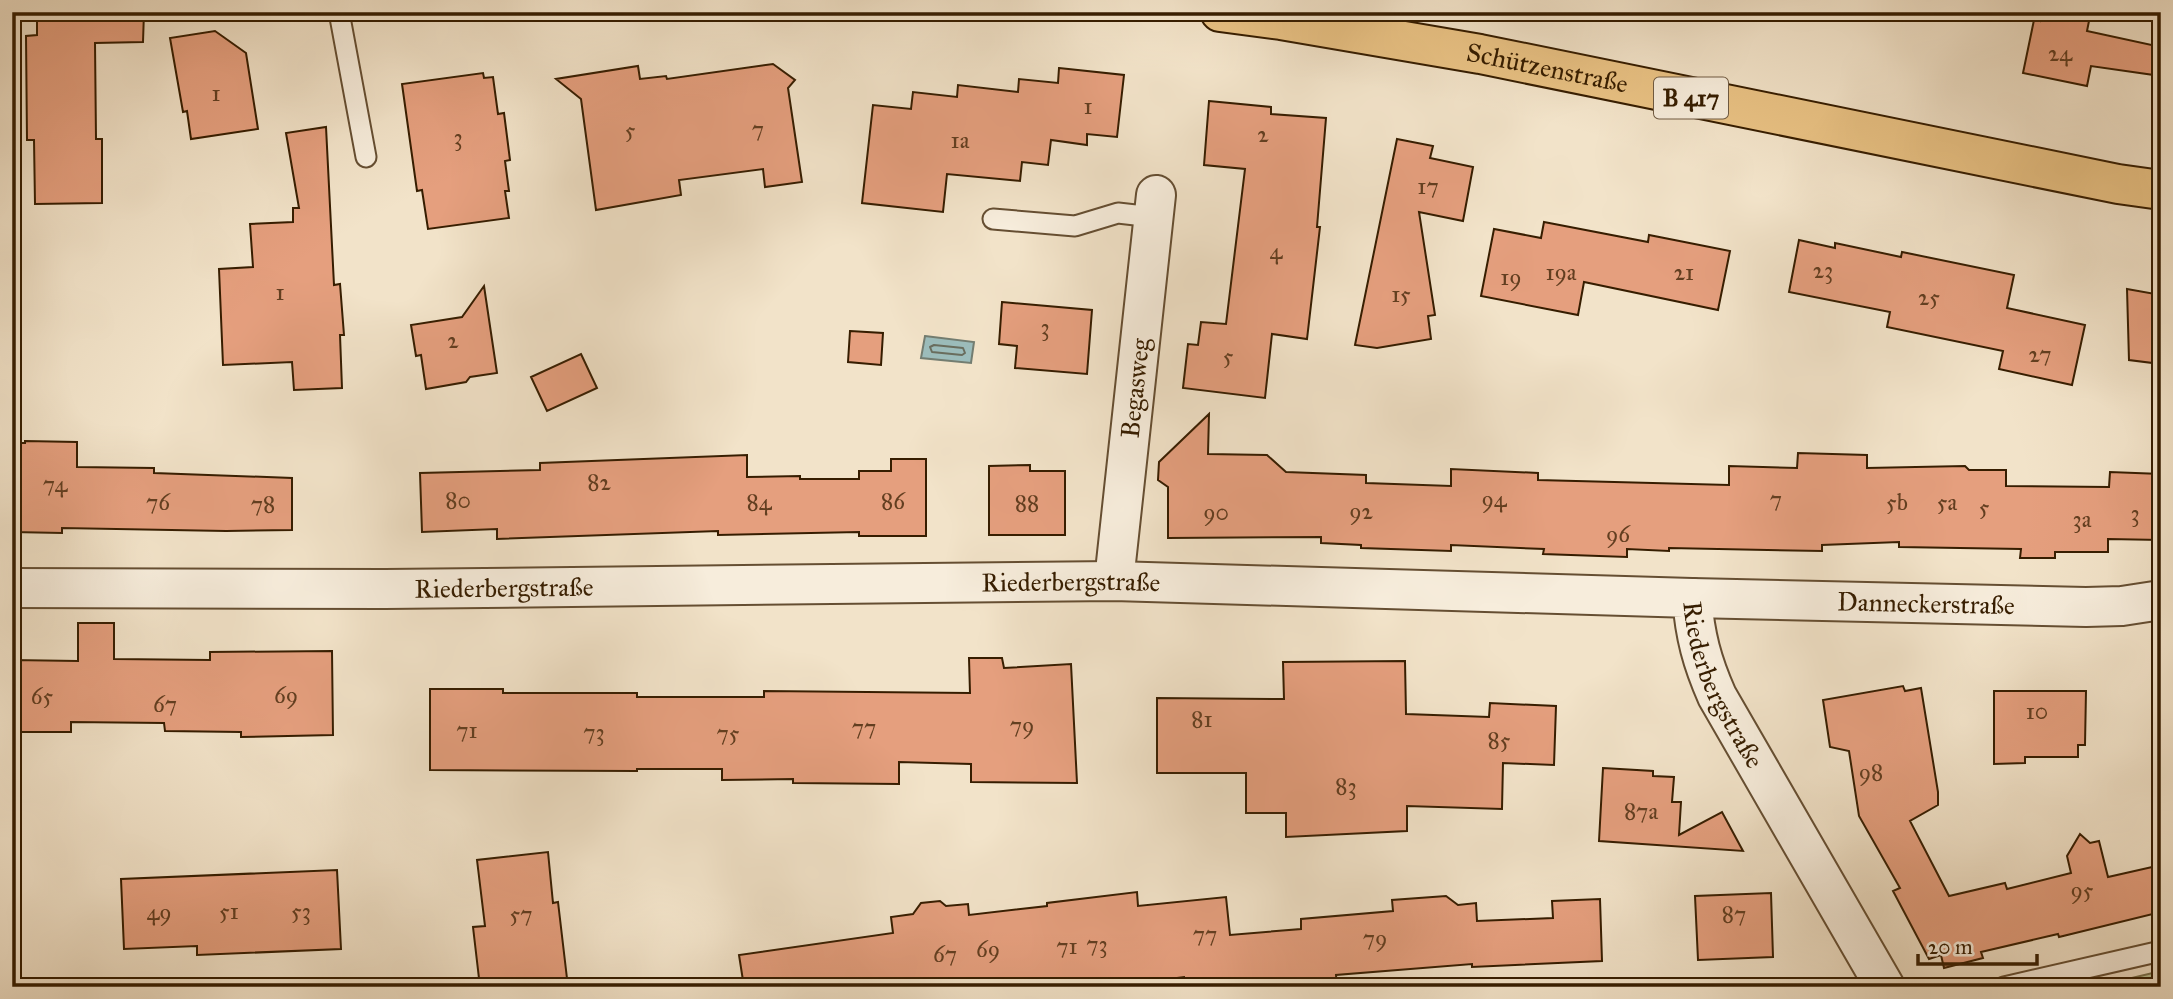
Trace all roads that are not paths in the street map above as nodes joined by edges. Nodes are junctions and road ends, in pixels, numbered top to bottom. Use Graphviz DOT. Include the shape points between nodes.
graph roads {
  1 [pos="339,12"];
  2 [pos="1220,12"];
  3 [pos="366,157"];
  4 [pos="2161,190"];
  5 [pos="1154,206"];
  6 [pos="993,219"];
  7 [pos="1114,581"];
  8 [pos="12,588"];
  9 [pos="1692,598"];
  10 [pos="2161,600"];
  11 [pos="2161,951"];
  12 [pos="1885,987"];
  13 [pos="2004,987"];
  1 -- 3 [label="lane"];
  2 -- 4 [label="main road, Schützenstraße / B 417" via="1479,54"];
  5 -- 6 [label="lane" via="1075,226"];
  5 -- 7 [label="street, Begasweg"];
  7 -- 8 [label="street, Riederbergstraße" via="413,589"];
  7 -- 9 [label="street, Riederbergstraße"];
  9 -- 10 [label="street, Danneckerstraße" via="2086,607"];
  9 -- 12 [label="street, Riederbergstraße" via="1694,631 1717,696"];
  11 -- 13 [label="lane"];
}
